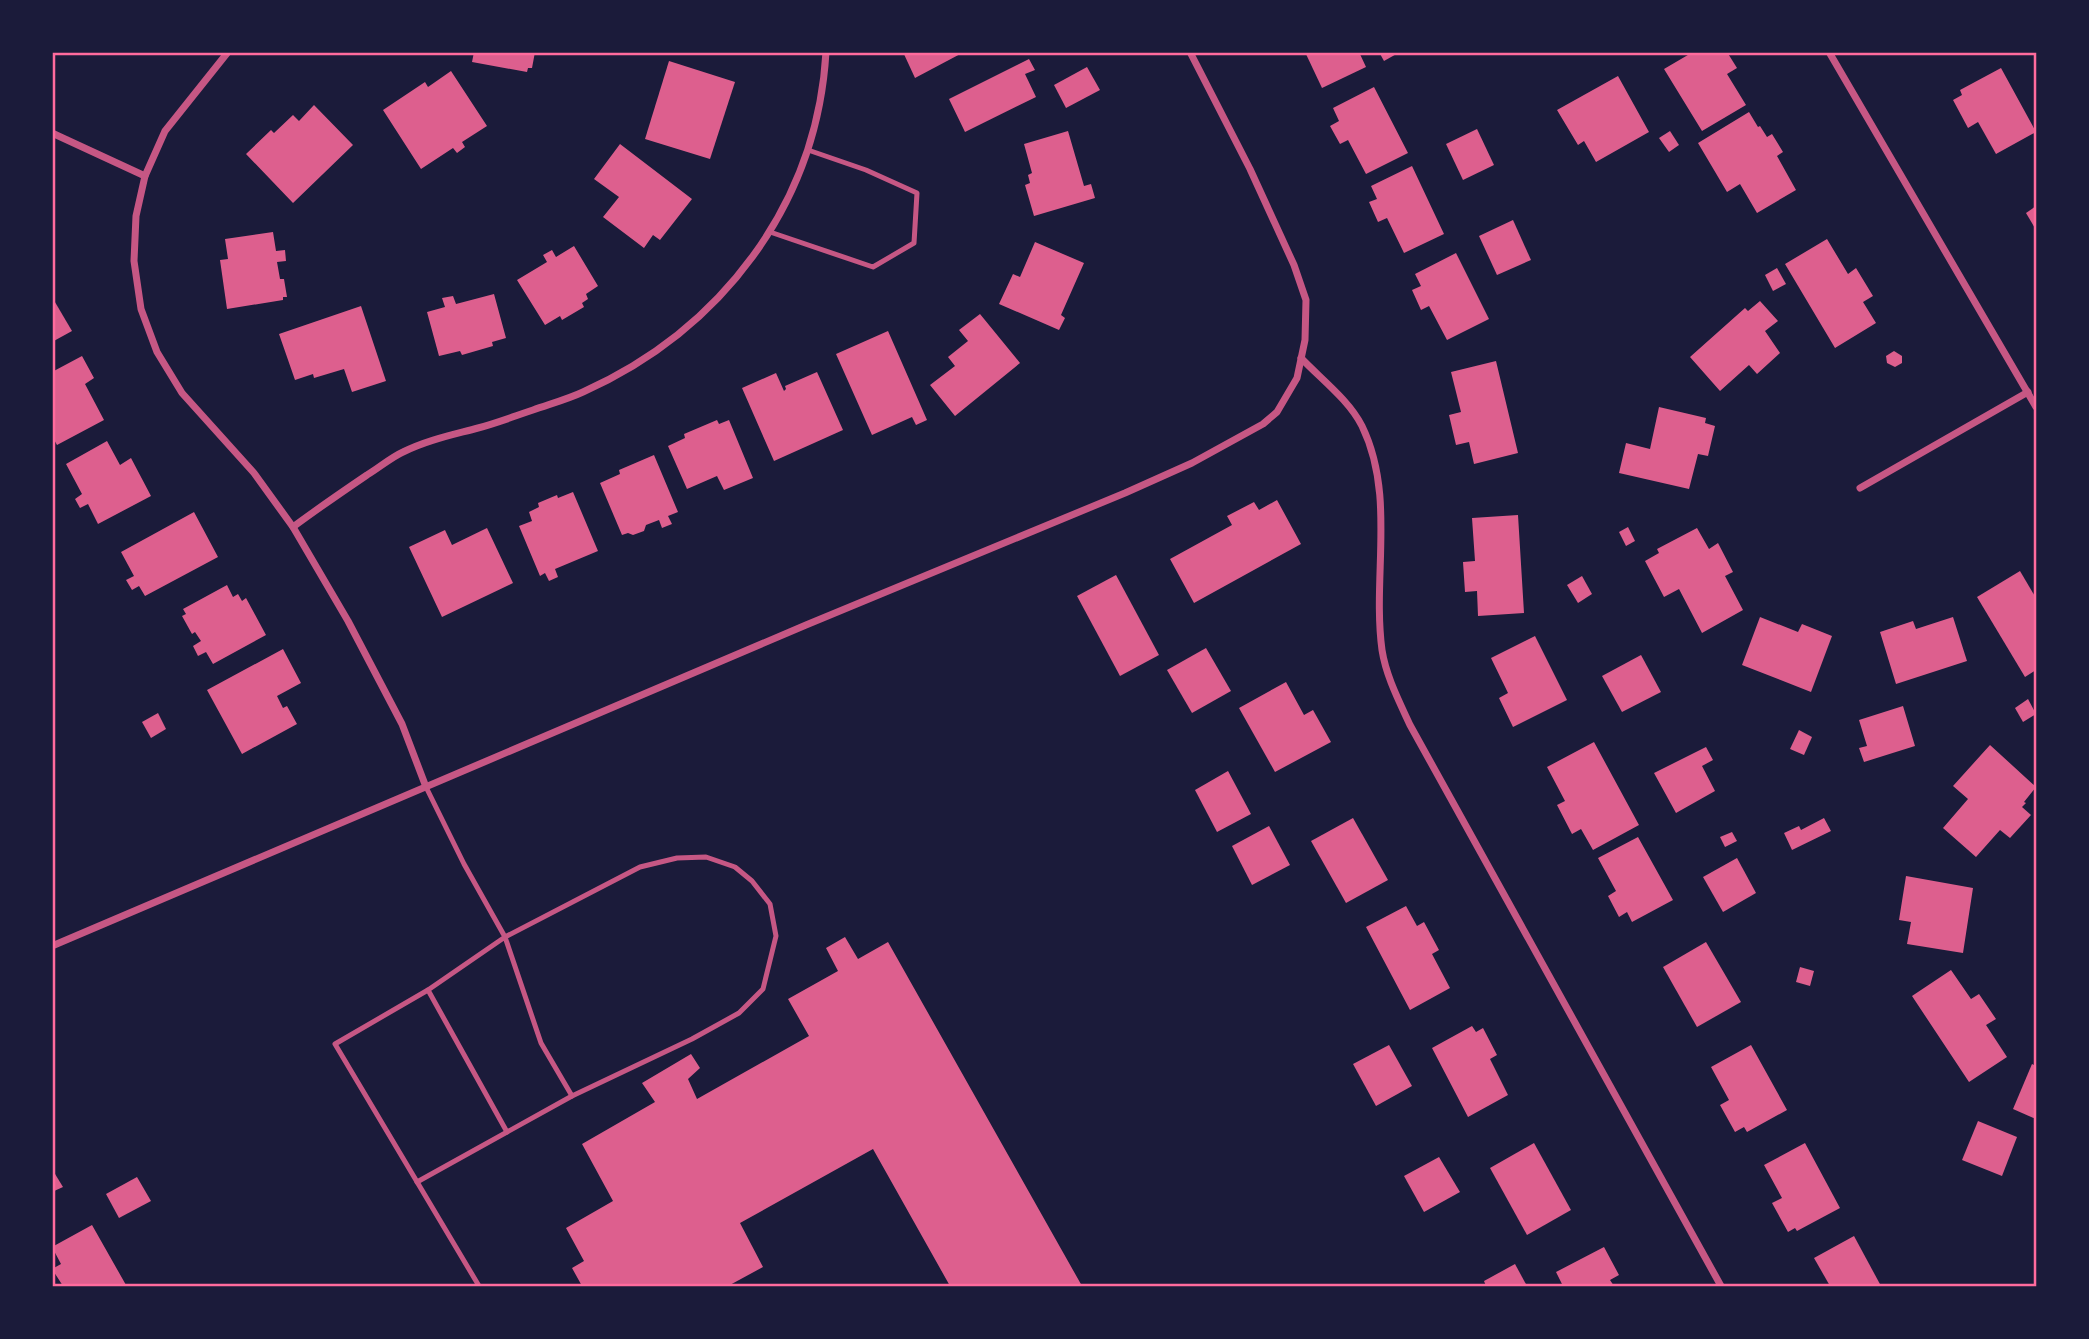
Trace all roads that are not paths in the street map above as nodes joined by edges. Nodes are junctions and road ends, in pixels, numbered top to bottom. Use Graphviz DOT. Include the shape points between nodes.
graph roads {
  1 [pos="228,52"];
  2 [pos="826,52"];
  3 [pos="1190,52"];
  4 [pos="1829,52"];
  5 [pos="52,133"];
  6 [pos="808,150"];
  7 [pos="145,176"];
  8 [pos="770,232"];
  9 [pos="1301,358"];
  10 [pos="2028,392"];
  11 [pos="2036,407"];
  12 [pos="1860,488"];
  13 [pos="293,527"];
  14 [pos="426,787"];
  15 [pos="505,937"];
  16 [pos="52,946"];
  17 [pos="428,990"];
  18 [pos="572,1096"];
  19 [pos="507,1132"];
  20 [pos="417,1182"];
  21 [pos="480,1286"];
  22 [pos="1721,1286"];
  1 -- 7 [label="street" via="164,131"];
  2 -- 6 [label="street"];
  3 -- 9 [label="street" via="1294,265 1306,300"];
  4 -- 10 [label="street"];
  5 -- 7 [label="street"];
  6 -- 8 [label="street"];
  6 -- 8 [label="lane" via="917,193 914,243 873,267"];
  7 -- 13 [label="street" via="136,216 134,261 141,309 157,352 182,393 254,473"];
  8 -- 13 [label="street" via="729,289 687,330 640,364 582,393 401,453"];
  9 -- 14 [label="street" via="1297,378 1278,412 1192,463"];
  9 -- 22 [label="street" via="1353,412 1377,472 1381,516 1378,600 1382,652 1393,688"];
  10 -- 11 [label="street"];
  10 -- 12 [label="street"];
  13 -- 14 [label="street" via="402,724"];
  14 -- 15 [label="lane"];
  14 -- 16 [label="street"];
  15 -- 17 [label="lane"];
  15 -- 18 [label="lane" via="541,1044"];
  15 -- 18 [label="lane" via="640,867 677,858 706,857 735,867 769,904 776,936 763,989 739,1013"];
  17 -- 19 [label="lane"];
  17 -- 20 [label="lane" via="335,1044"];
  18 -- 19 [label="lane"];
  19 -- 20 [label="lane"];
  20 -- 21 [label="lane"];
}
